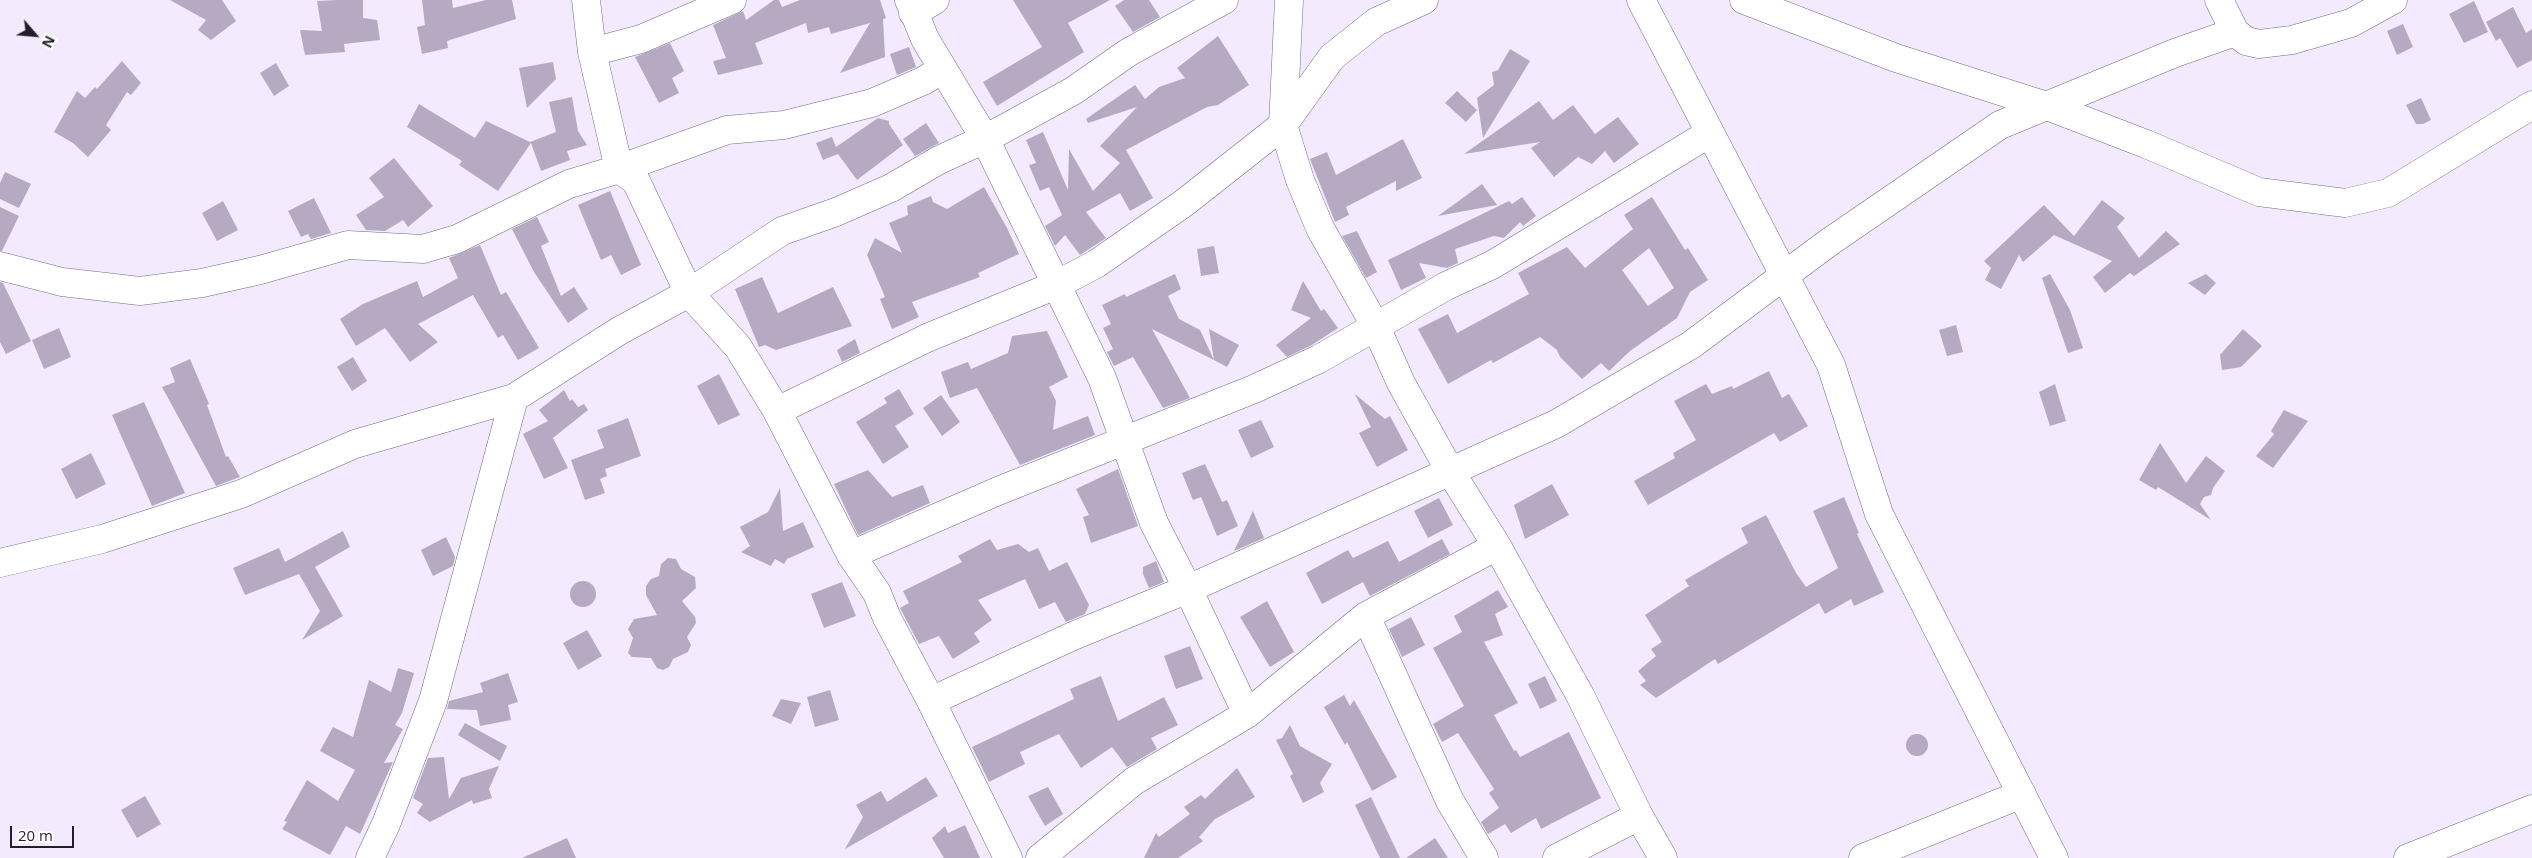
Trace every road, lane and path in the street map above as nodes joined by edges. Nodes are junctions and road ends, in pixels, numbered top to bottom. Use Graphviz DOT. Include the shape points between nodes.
graph roads {
  1 [pos="586,0"];
  2 [pos="732,0"];
  3 [pos="1224,0"];
  4 [pos="1289,0"];
  5 [pos="1424,0"];
  6 [pos="1641,0"];
  7 [pos="1744,0"];
  8 [pos="2219,0"];
  9 [pos="2393,0"];
  10 [pos="919,4"];
  11 [pos="2236,32"];
  12 [pos="592,52"];
  13 [pos="943,69"];
  14 [pos="2532,104"];
  15 [pos="2047,106"];
  16 [pos="1283,125"];
  17 [pos="1710,133"];
  18 [pos="984,139"];
  19 [pos="619,169"];
  20 [pos="0,266"];
  21 [pos="1784,276"];
  22 [pos="1056,285"];
  23 [pos="689,293"];
  24 [pos="1376,327"];
  25 [pos="514,398"];
  26 [pos="777,410"];
  27 [pos="1124,440"];
  28 [pos="1450,471"];
  29 [pos="1497,546"];
  30 [pos="852,556"];
  31 [pos="0,563"];
  32 [pos="1188,589"];
  33 [pos="1366,616"];
  34 [pos="931,701"];
  35 [pos="1247,714"];
  36 [pos="2022,794"];
  37 [pos="2532,808"];
  38 [pos="1639,816"];
  39 [pos="370,858"];
  40 [pos="1008,858"];
  41 [pos="1040,858"];
  42 [pos="1484,858"];
  43 [pos="1557,858"];
  44 [pos="1663,858"];
  45 [pos="1863,858"];
  46 [pos="2054,858"];
  47 [pos="2408,858"];
  1 -- 12 [label="street"];
  2 -- 12 [label="street" via="641,39"];
  3 -- 18 [label="street" via="1129,52 1073,91"];
  4 -- 16 [label="street"];
  5 -- 16 [label="street" via="1376,22 1332,57"];
  6 -- 17 [label="street"];
  7 -- 15 [label="street" via="1896,58"];
  8 -- 11 [label="street"];
  9 -- 11 [label="street" via="2351,23 2292,40 2252,43 2246,42"];
  10 -- 13 [label="street"];
  11 -- 15 [label="street" via="2175,53"];
  12 -- 19 [label="street"];
  13 -- 18 [label="street"];
  13 -- 19 [label="street" via="872,103 784,125 727,130"];
  14 -- 15 [label="street" via="2388,193 2345,203 2259,192"];
  15 -- 21 [label="street" via="2000,125"];
  16 -- 22 [label="street" via="1135,239"];
  16 -- 24 [label="street" via="1300,180 1320,228"];
  17 -- 21 [label="street"];
  17 -- 24 [label="street" via="1492,265 1446,286"];
  18 -- 22 [label="street"];
  18 -- 23 [label="street" via="882,192 782,231"];
  19 -- 20 [label="street" via="569,184 457,239 423,249 348,245 202,283 140,291 62,282"];
  19 -- 23 [label="street" via="636,181"];
  21 -- 28 [label="street" via="1691,345 1556,424"];
  21 -- 36 [label="street" via="1831,365 1879,514"];
  22 -- 26 [label="street" via="927,338"];
  22 -- 27 [label="street" via="1102,378"];
  23 -- 25 [label="street" via="619,331"];
  23 -- 26 [label="street" via="738,347"];
  24 -- 27 [label="street" via="1319,359 1254,389"];
  24 -- 28 [label="street" via="1401,383"];
  25 -- 31 [label="street" via="355,444 241,494 102,539"];
  25 -- 39 [label="street" via="433,702"];
  26 -- 30 [label="street"];
  27 -- 30 [label="street"];
  27 -- 32 [label="street" via="1154,523"];
  28 -- 29 [label="street"];
  28 -- 32 [label="street"];
  29 -- 33 [label="street"];
  29 -- 38 [label="street" via="1580,695"];
  30 -- 34 [label="street" via="877,593 886,618"];
  32 -- 34 [label="street" via="1073,636"];
  32 -- 35 [label="street"];
  33 -- 35 [label="street"];
  33 -- 42 [label="street" via="1450,801"];
  34 -- 40 [label="street"];
  35 -- 41 [label="street" via="1134,781"];
  36 -- 45 [label="street"];
  36 -- 46 [label="street"];
  37 -- 47 [label="street"];
  38 -- 43 [label="street"];
  38 -- 44 [label="street"];
}
